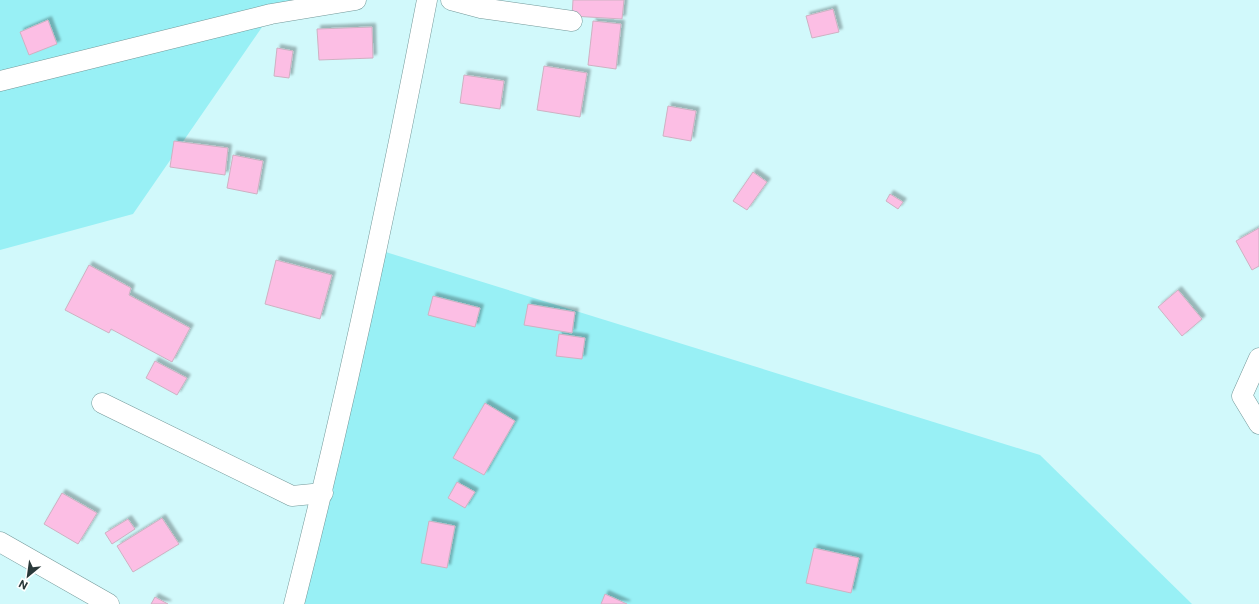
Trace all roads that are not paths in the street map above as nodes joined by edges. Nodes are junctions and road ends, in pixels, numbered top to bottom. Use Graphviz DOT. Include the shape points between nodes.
graph roads {
  1 [pos="356,0"];
  2 [pos="427,0"];
  3 [pos="451,0"];
  4 [pos="572,21"];
  5 [pos="0,81"];
  6 [pos="1259,358"];
  7 [pos="102,403"];
  8 [pos="1259,424"];
  9 [pos="323,493"];
  10 [pos="0,542"];
  11 [pos="109,604"];
  12 [pos="294,604"];
  1 -- 5 [label="street" via="271,14"];
  2 -- 9 [label="street"];
  3 -- 4 [label="street" via="481,8"];
  6 -- 8 [label="street" via="1242,396"];
  7 -- 9 [label="street" via="292,496"];
  9 -- 12 [label="street"];
  10 -- 11 [label="street"];
}
